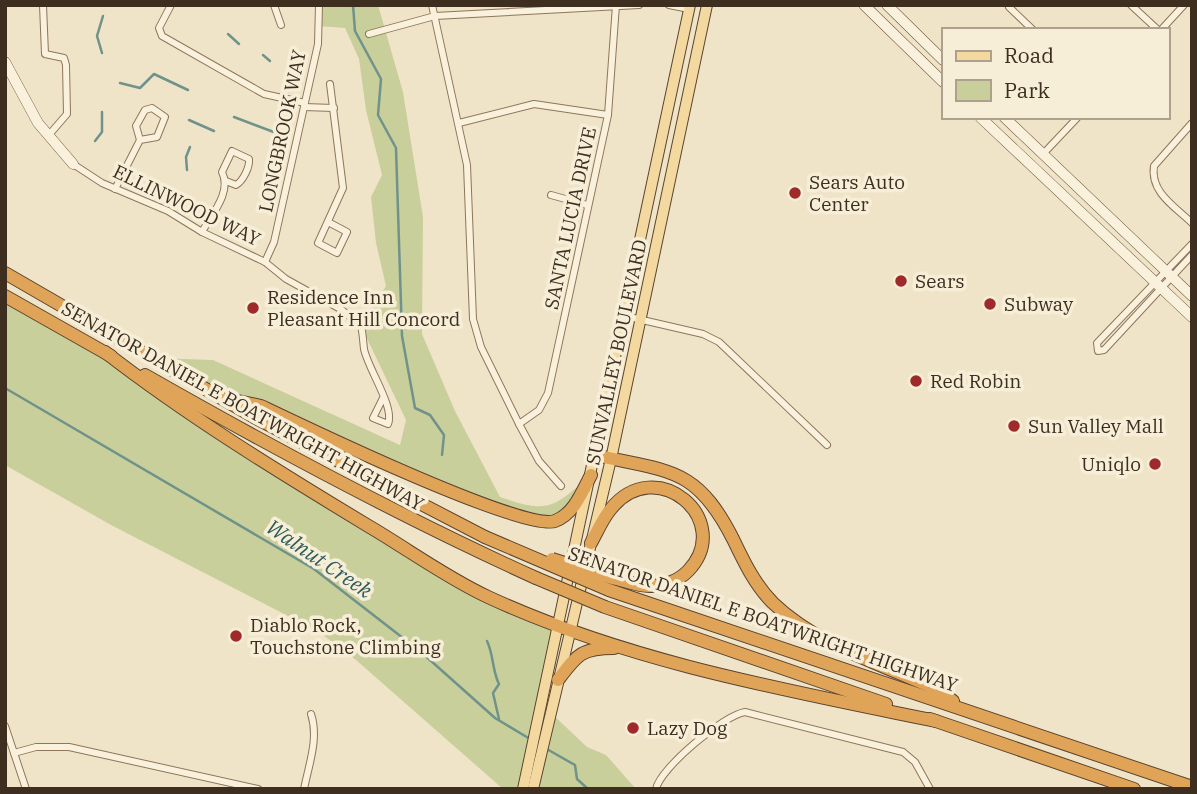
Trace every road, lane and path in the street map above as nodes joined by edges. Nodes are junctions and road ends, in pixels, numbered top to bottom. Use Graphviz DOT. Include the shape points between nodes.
graph roads {
  1 [pos="43,5"];
  2 [pos="171,5"];
  3 [pos="274,5"];
  4 [pos="319,5"];
  5 [pos="432,5"];
  6 [pos="639,5"];
  7 [pos="669,5"];
  8 [pos="707,5"];
  9 [pos="864,5"];
  10 [pos="887,5"];
  11 [pos="1131,5"];
  12 [pos="1184,5"];
  13 [pos="616,6"];
  14 [pos="689,7"];
  15 [pos="1009,7"];
  16 [pos="515,8"];
  17 [pos="435,16"];
  18 [pos="281,25"];
  19 [pos="1031,28"];
  20 [pos="1157,28"];
  21 [pos="1161,28"];
  22 [pos="369,34"];
  23 [pos="942,59"];
  24 [pos="5,62"];
  25 [pos="694,71"];
  26 [pos="942,81"];
  27 [pos="330,84"];
  28 [pos="305,105"];
  29 [pos="334,108"];
  30 [pos="608,115"];
  31 [pos="982,119"];
  32 [pos="1006,119"];
  33 [pos="1076,119"];
  34 [pos="459,123"];
  35 [pos="1192,123"];
  36 [pos="48,136"];
  37 [pos="140,140"];
  38 [pos="1043,154"];
  39 [pos="73,164"];
  40 [pos="226,181"];
  41 [pos="115,189"];
  42 [pos="551,195"];
  43 [pos="587,205"];
  44 [pos="330,223"];
  45 [pos="1192,223"];
  46 [pos="202,232"];
  47 [pos="1192,244"];
  48 [pos="1192,255"];
  49 [pos="265,262"];
  50 [pos="5,273"];
  51 [pos="1169,274"];
  52 [pos="1158,286"];
  53 [pos="5,296"];
  54 [pos="1192,296"];
  55 [pos="625,316"];
  56 [pos="1192,317"];
  57 [pos="641,319"];
  58 [pos="105,352"];
  59 [pos="224,398"];
  60 [pos="383,398"];
  61 [pos="519,424"];
  62 [pos="827,445"];
  63 [pos="596,455"];
  64 [pos="611,459"];
  65 [pos="591,475"];
  66 [pos="561,486"];
  67 [pos="591,543"];
  68 [pos="610,584"];
  69 [pos="564,627"];
  70 [pos="622,648"];
  71 [pos="558,680"];
  72 [pos="961,708"];
  73 [pos="311,714"];
  74 [pos="936,721"];
  75 [pos="5,726"];
  76 [pos="15,754"];
  77 [pos="1192,787"];
  78 [pos="26,789"];
  79 [pos="258,789"];
  80 [pos="304,789"];
  81 [pos="523,789"];
  82 [pos="533,789"];
  83 [pos="656,789"];
  84 [pos="930,789"];
  85 [pos="1134,789"];
  1 -- 36 [label="street" via="45,54 66,60 67,114"];
  2 -- 28 [label="street" via="159,28 162,36 264,94"];
  3 -- 18 [label="street"];
  4 -- 28 [label="street, LONGBROOK WAY"];
  5 -- 17 [label="street"];
  6 -- 13 [label="street"];
  7 -- 14 [label="street"];
  8 -- 25 [label="main road, SUNVALLEY BOULEVARD"];
  9 -- 26 [label="main road"];
  10 -- 23 [label="main road"];
  11 -- 20 [label="street"];
  12 -- 21 [label="street"];
  13 -- 16 [label="street"];
  13 -- 30 [label="street, SANTA LUCIA DRIVE"];
  14 -- 25 [label="main road" via="697,21 690,61"];
  14 -- 55 [label="main road, SUNVALLEY BOULEVARD"];
  15 -- 19 [label="street"];
  16 -- 17 [label="street"];
  17 -- 22 [label="street"];
  17 -- 34 [label="street"];
  24 -- 36 [label="main road, ELLINWOOD WAY"];
  25 -- 57 [label="main road, SUNVALLEY BOULEVARD"];
  27 -- 29 [label="street"];
  28 -- 29 [label="street"];
  28 -- 49 [label="street, LONGBROOK WAY" via="274,242"];
  29 -- 44 [label="street" via="343,188"];
  30 -- 34 [label="street" via="534,104"];
  30 -- 43 [label="street, SANTA LUCIA DRIVE"];
  31 -- 52 [label="main road"];
  32 -- 38 [label="main road"];
  33 -- 38 [label="street"];
  34 -- 61 [label="street" via="467,164 473,319 481,347"];
  35 -- 45 [label="street" via="1154,166 1153,173 1157,190"];
  36 -- 39 [label="main road, ELLINWOOD WAY"];
  37 -- 37 [label="street" via="136,125 145,110 152,108 165,117 157,137"];
  37 -- 41 [label="street"];
  38 -- 51 [label="main road"];
  39 -- 41 [label="street, ELLINWOOD WAY"];
  40 -- 40 [label="street" via="223,165 232,151 249,159 240,183"];
  40 -- 46 [label="street"];
  41 -- 46 [label="street, ELLINWOOD WAY" via="168,211"];
  42 -- 43 [label="street"];
  43 -- 61 [label="street, SANTA LUCIA DRIVE" via="548,393 539,410"];
  44 -- 44 [label="street" via="347,232 337,253 318,243"];
  46 -- 49 [label="street, ELLINWOOD WAY"];
  47 -- 51 [label="street"];
  48 -- 51 [label="street"];
  49 -- 60 [label="street, ELLINWOOD WAY" via="361,327"];
  50 -- 59 [label="highway, SENATOR DANIEL E BOATWRIGHT HIGHWAY"];
  51 -- 52 [label="street"];
  51 -- 54 [label="main road"];
  52 -- 52 [label="street" via="1097,343 1098,351 1104,350"];
  52 -- 56 [label="main road"];
  53 -- 58 [label="highway, SENATOR DANIEL E BOATWRIGHT HIGHWAY"];
  55 -- 57 [label="street"];
  55 -- 63 [label="main road, SUNVALLEY BOULEVARD"];
  57 -- 62 [label="street" via="719,342"];
  57 -- 64 [label="main road, SUNVALLEY BOULEVARD"];
  58 -- 69 [label="highway" via="161,395 305,488 488,597"];
  58 -- 74 [label="highway, SENATOR DANIEL E BOATWRIGHT HIGHWAY, bridge" via="335,481 536,579"];
  59 -- 65 [label="highway" via="261,406 440,486 530,520 546,523 564,517"];
  59 -- 68 [label="highway, SENATOR DANIEL E BOATWRIGHT HIGHWAY, bridge" via="485,537"];
  61 -- 66 [label="street" via="539,461"];
  63 -- 64 [label="highway"];
  63 -- 65 [label="main road, SUNVALLEY BOULEVARD"];
  64 -- 67 [label="main road, SUNVALLEY BOULEVARD"];
  64 -- 72 [label="highway" via="667,471 697,485 723,519 756,582 790,618 840,647 938,690"];
  65 -- 69 [label="main road, SUNVALLEY BOULEVARD"];
  67 -- 68 [label="highway" via="610,510 629,493 643,488 675,493 690,503 697,515 702,528 700,551 681,577 649,587"];
  67 -- 69 [label="main road, SUNVALLEY BOULEVARD"];
  68 -- 72 [label="highway, SENATOR DANIEL E BOATWRIGHT HIGHWAY"];
  69 -- 70 [label="highway"];
  69 -- 71 [label="main road, SUNVALLEY BOULEVARD"];
  69 -- 81 [label="main road, SUNVALLEY BOULEVARD"];
  70 -- 71 [label="highway" via="585,650"];
  70 -- 74 [label="highway"];
  71 -- 82 [label="main road, SUNVALLEY BOULEVARD"];
  72 -- 77 [label="highway, SENATOR DANIEL E BOATWRIGHT HIGHWAY"];
  73 -- 80 [label="street" via="314,740"];
  74 -- 85 [label="highway, SENATOR DANIEL E BOATWRIGHT HIGHWAY"];
  75 -- 76 [label="street"];
  76 -- 78 [label="street"];
  76 -- 79 [label="street" via="36,747 69,747"];
  83 -- 84 [label="street" via="664,771 742,712 903,752 915,762"];
}
